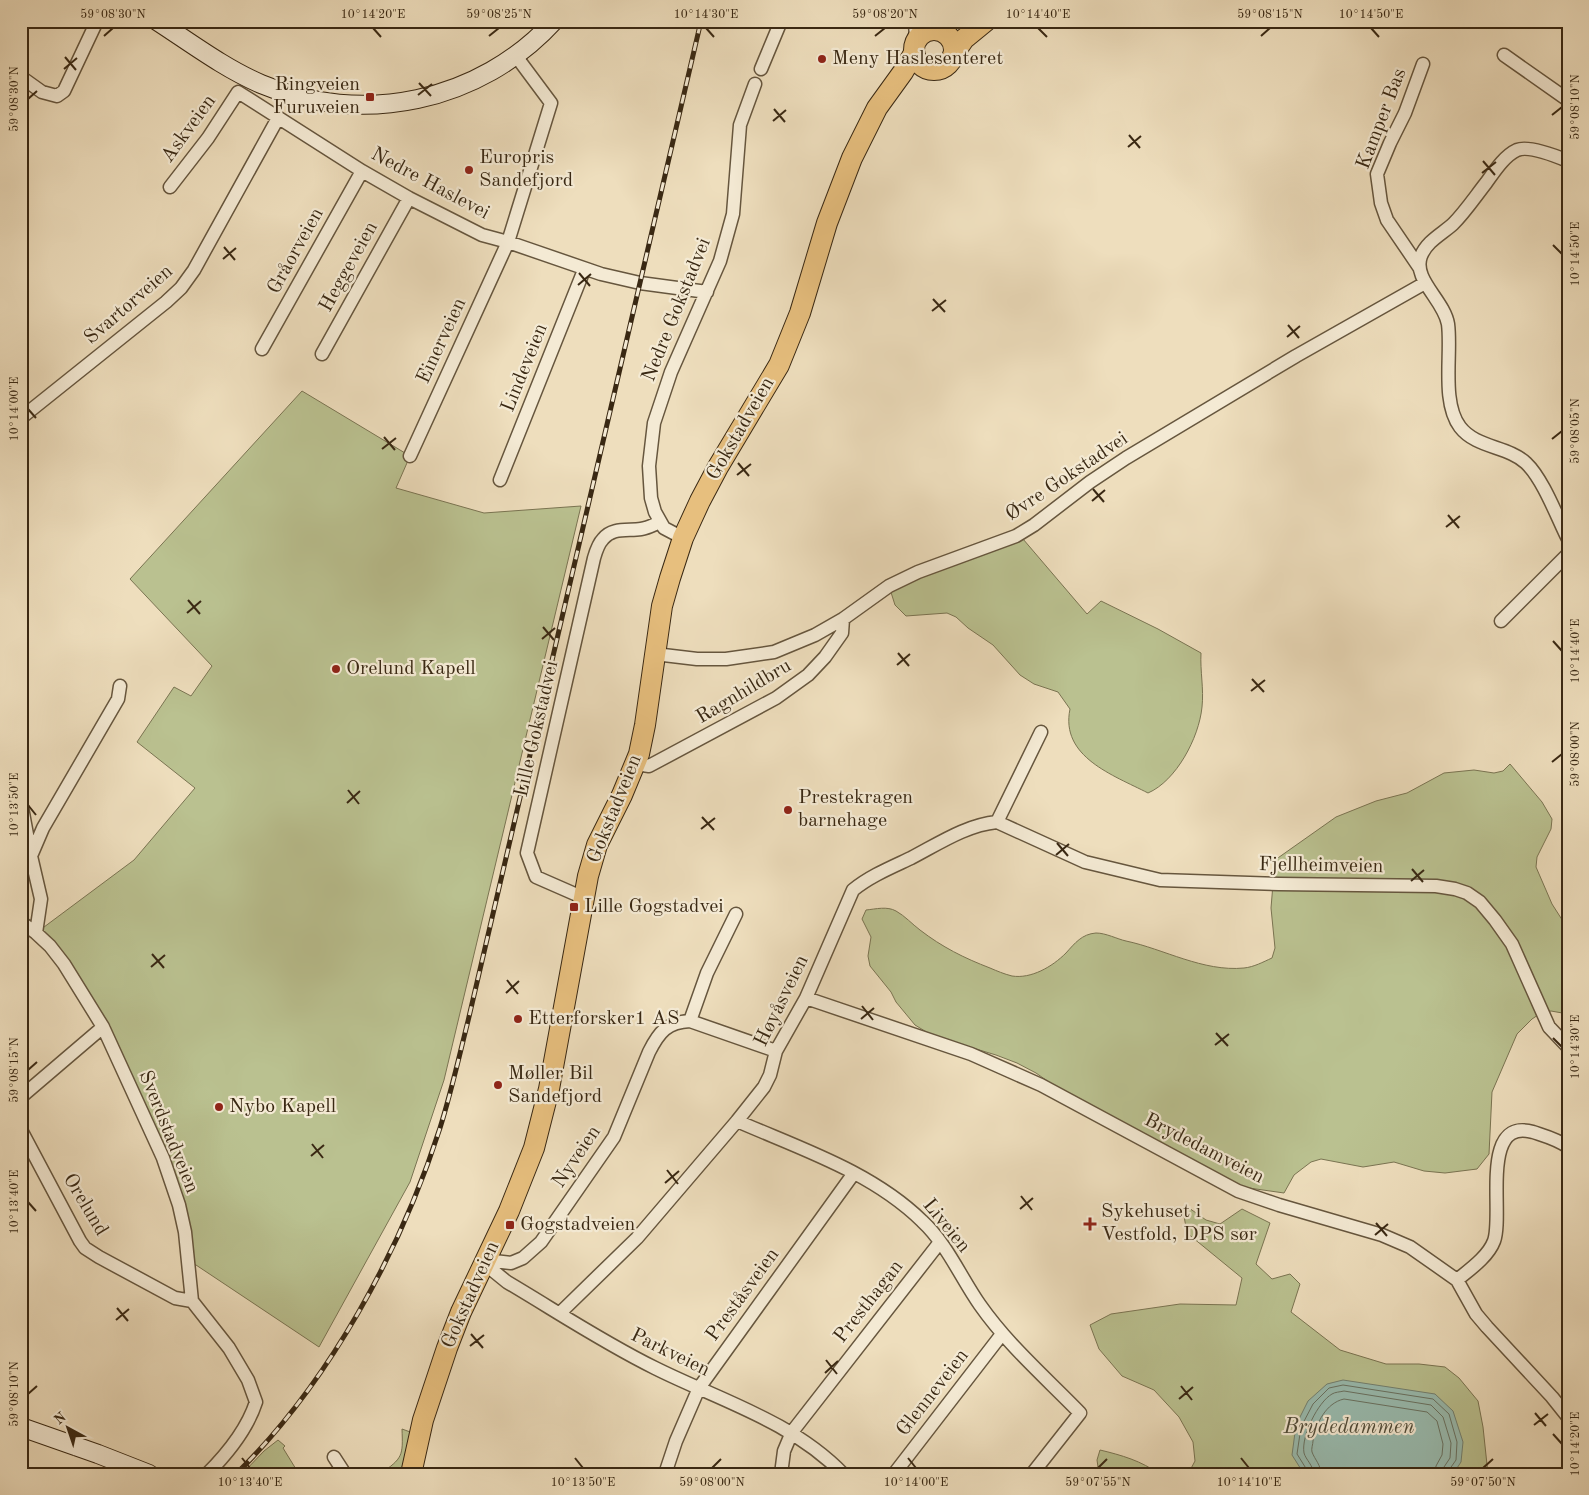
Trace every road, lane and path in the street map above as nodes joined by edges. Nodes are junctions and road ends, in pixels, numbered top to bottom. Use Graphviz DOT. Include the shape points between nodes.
graph roads {
  1 [pos="97,21"];
  2 [pos="157,21"];
  3 [pos="554,21"];
  4 [pos="781,21"];
  5 [pos="968,21"];
  6 [pos="986,21"];
  7 [pos="935,27"];
  8 [pos="915,38"];
  9 [pos="953,55"];
  10 [pos="1504,55"];
  11 [pos="516,56"];
  12 [pos="1423,64"];
  13 [pos="761,69"];
  14 [pos="930,70"];
  15 [pos="21,77"];
  16 [pos="755,84"];
  17 [pos="238,92"];
  18 [pos="1568,100"];
  19 [pos="278,118"];
  20 [pos="852,158"];
  21 [pos="1568,161"];
  22 [pos="362,171"];
  23 [pos="170,187"];
  24 [pos="409,198"];
  25 [pos="508,242"];
  26 [pos="1419,267"];
  27 [pos="584,270"];
  28 [pos="1425,283"];
  29 [pos="706,292"];
  30 [pos="262,349"];
  31 [pos="322,354"];
  32 [pos="21,418"];
  33 [pos="410,456"];
  34 [pos="500,480"];
  35 [pos="660,522"];
  36 [pos="683,538"];
  37 [pos="1568,539"];
  38 [pos="1568,554"];
  39 [pos="844,619"];
  40 [pos="1501,621"];
  41 [pos="655,654"];
  42 [pos="120,686"];
  43 [pos="1041,732"];
  44 [pos="636,764"];
  45 [pos="21,802"];
  46 [pos="997,822"];
  47 [pos="31,856"];
  48 [pos="584,898"];
  49 [pos="736,914"];
  50 [pos="22,925"];
  51 [pos="36,933"];
  52 [pos="806,998"];
  53 [pos="690,1021"];
  54 [pos="103,1027"];
  55 [pos="1568,1047"];
  56 [pos="776,1051"];
  57 [pos="21,1097"];
  58 [pos="737,1121"];
  59 [pos="21,1130"];
  60 [pos="1568,1147"];
  61 [pos="854,1173"];
  62 [pos="940,1242"];
  63 [pos="485,1260"];
  64 [pos="1457,1280"];
  65 [pos="192,1301"];
  66 [pos="560,1314"];
  67 [pos="1002,1334"];
  68 [pos="699,1388"];
  69 [pos="1568,1417"];
  70 [pos="21,1427"];
  71 [pos="792,1432"];
  72 [pos="334,1457"];
  73 [pos="130,1470"];
  74 [pos="149,1474"];
  75 [pos="207,1474"];
  76 [pos="345,1474"];
  77 [pos="411,1474"];
  78 [pos="665,1474"];
  79 [pos="781,1474"];
  80 [pos="843,1474"];
  81 [pos="894,1474"];
  82 [pos="1032,1474"];
  1 -- 15 [label="street" via="64,91 56,96 42,92"];
  2 -- 11 [label="main road" via="236,72 261,84 307,99 346,105 393,104 443,93 478,79"];
  3 -- 11 [label="main road"];
  4 -- 13 [label="street"];
  5 -- 7 [label="main road" via="953,28"];
  6 -- 9 [label="main road" via="964,39"];
  7 -- 8 [label="main road"];
  7 -- 9 [label="main road" via="950,38"];
  8 -- 14 [label="main road" via="920,64"];
  8 -- 20 [label="main road, Gokstadveien" via="903,72 877,108"];
  9 -- 14 [label="main road" via="947,65"];
  10 -- 18 [label="street"];
  11 -- 25 [label="street, Einerveien" via="551,103"];
  12 -- 26 [label="street, Kamper Bas" via="1377,174 1387,220"];
  14 -- 20 [label="main road, Gokstadveien" via="899,91"];
  16 -- 29 [label="street, Nedre Gokstadvei" via="739,133 733,214 720,261"];
  17 -- 19 [label="street, Nedre Haslevei"];
  17 -- 23 [label="street, Askveien"];
  19 -- 22 [label="street, Nedre Haslevei"];
  19 -- 32 [label="street, Svartorveien" via="181,288"];
  20 -- 36 [label="main road, Gokstadveien" via="827,223 788,345 700,501"];
  21 -- 26 [label="street" via="1554,154 1531,150 1519,149 1510,154 1462,214 1426,247"];
  22 -- 24 [label="street, Nedre Haslevei"];
  22 -- 30 [label="street, Gråorveien"];
  24 -- 25 [label="street, Nedre Haslevei" via="482,235"];
  24 -- 31 [label="street, Heggeveien"];
  25 -- 27 [label="street, Nedre Haslevei"];
  25 -- 33 [label="street, Einerveien"];
  26 -- 28 [label="street, Kamper Bas"];
  27 -- 29 [label="street, Nedre Haslevei" via="640,283"];
  27 -- 34 [label="street, Lindeveien"];
  28 -- 37 [label="street, Kamper Bas" via="1439,301 1448,324 1448,374 1452,408 1459,427 1472,438 1526,462"];
  28 -- 39 [label="street, Øvre Gokstadvei" via="1126,458 1016,536 918,572 889,586"];
  29 -- 35 [label="street, Nedre Gokstadvei" via="671,372 654,423 649,481"];
  35 -- 36 [label="street" via="664,528"];
  35 -- 48 [label="street, Lille Gokstadvei" via="650,527 614,531 599,545 527,853 536,878"];
  36 -- 41 [label="main road, Gokstadveien" via="666,588"];
  38 -- 40 [label="street"];
  39 -- 41 [label="street, Øvre Gokstadvei" via="774,652 726,660"];
  39 -- 44 [label="street, Ragnhildbru" via="842,633 825,657 808,675 776,698 649,766"];
  41 -- 44 [label="main road, Gokstadveien"];
  42 -- 47 [label="street" via="118,699 43,828"];
  43 -- 46 [label="street"];
  44 -- 48 [label="main road, Gokstadveien" via="597,846"];
  45 -- 47 [label="street"];
  46 -- 52 [label="street, Høyåsveien" via="965,830 853,890"];
  46 -- 55 [label="street, Fjellheimveien" via="1085,862 1160,880 1436,886 1467,893 1480,902 1512,944 1549,1027"];
  47 -- 51 [label="street" via="42,899"];
  48 -- 63 [label="main road, Gokstadveien" via="542,1118 524,1176"];
  49 -- 53 [label="street" via="707,973"];
  50 -- 51 [label="street, Sverdstadveien"];
  51 -- 54 [label="street, Sverdstadveien" via="64,964"];
  52 -- 56 [label="street, Høyåsveien"];
  52 -- 64 [label="street, Brydedamveien" via="971,1054 1041,1085 1238,1191 1382,1235 1410,1247"];
  53 -- 56 [label="street"];
  53 -- 63 [label="street, Nyveien" via="673,1023 654,1041 614,1137 541,1242 524,1258 511,1263"];
  54 -- 57 [label="street"];
  54 -- 65 [label="street, Sverdstadveien" via="163,1158 179,1205"];
  56 -- 58 [label="street, Høyåsveien" via="764,1087"];
  58 -- 61 [label="street, Liveien"];
  58 -- 66 [label="street, Høyåsveien" via="637,1238"];
  59 -- 65 [label="street, Orelund" via="85,1248 175,1298"];
  60 -- 64 [label="street" via="1553,1138 1529,1131 1508,1135 1499,1148 1494,1241"];
  61 -- 62 [label="street, Liveien" via="892,1195"];
  61 -- 68 [label="street, Preståsveien"];
  62 -- 67 [label="street, Liveien"];
  62 -- 71 [label="street, Presthagan"];
  63 -- 66 [label="street, Parkveien" via="507,1282"];
  63 -- 77 [label="main road, Gokstadveien" via="434,1383"];
  64 -- 69 [label="street" via="1476,1314"];
  65 -- 75 [label="street" via="229,1348 248,1380 256,1402 241,1435"];
  66 -- 68 [label="street, Parkveien" via="619,1350"];
  67 -- 81 [label="street, Glenneveien"];
  67 -- 82 [label="street, Liveien" via="1080,1413"];
  68 -- 71 [label="street, Parkveien"];
  68 -- 78 [label="street, Preståsveien"];
  70 -- 73 [label="main road"];
  71 -- 79 [label="street, Presthagan" via="784,1451"];
  71 -- 80 [label="street, Parkveien"];
  72 -- 76 [label="street"];
  73 -- 74 [label="main road"];
}
